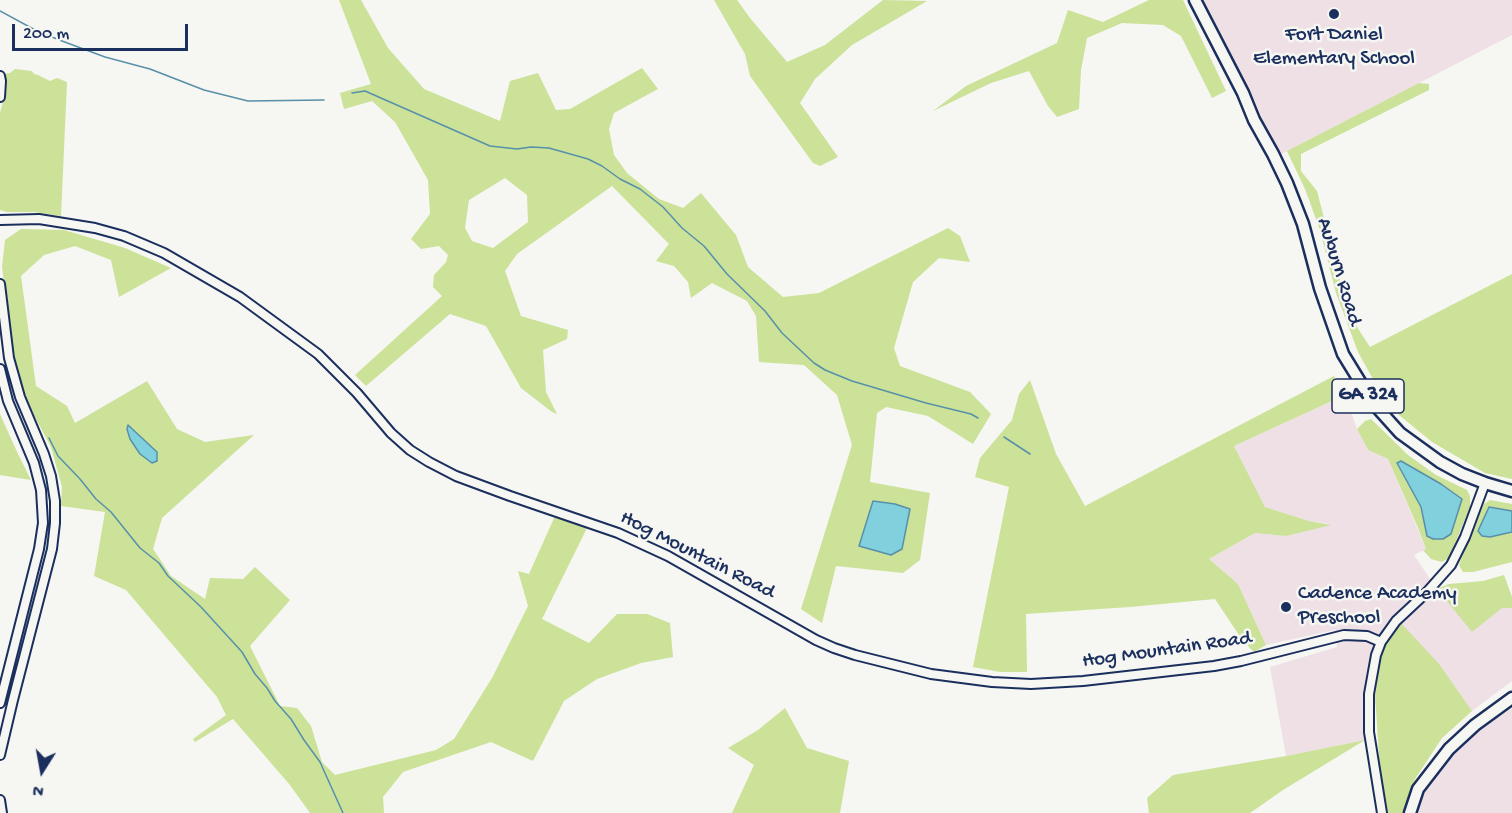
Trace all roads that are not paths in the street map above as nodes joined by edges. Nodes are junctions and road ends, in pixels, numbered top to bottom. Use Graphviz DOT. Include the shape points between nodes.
graph roads {
  1 [pos="1196,0"];
  2 [pos="0,76"];
  3 [pos="0,98"];
  4 [pos="0,220"];
  5 [pos="0,284"];
  6 [pos="0,369"];
  7 [pos="1485,483"];
  8 [pos="1512,491"];
  9 [pos="1381,642"];
  10 [pos="1512,698"];
  11 [pos="0,703"];
  12 [pos="0,755"];
  13 [pos="0,800"];
  14 [pos="2,813"];
  15 [pos="1382,813"];
  16 [pos="1410,813"];
  1 -- 7 [label="main road, Auburn Road / GA 324" via="1287,183 1343,354 1372,404 1400,433 1440,462"];
  2 -- 3 [label="street"];
  4 -- 9 [label="street, Hog Mountain Road" via="39,219 95,228 164,253 240,297 318,354 391,433 429,462 456,476 618,533 668,556 816,640 855,655 931,674 1031,684 1214,666 1347,635 1367,636"];
  5 -- 12 [label="street" via="9,358 51,476 55,523 52,549"];
  6 -- 11 [label="street" via="8,401 34,463 43,523"];
  7 -- 8 [label="main road, Auburn Road / GA 324"];
  7 -- 9 [label="street" via="1451,566 1396,621"];
  9 -- 15 [label="street" via="1368,707"];
  10 -- 16 [label="main road" via="1449,749 1419,789"];
  13 -- 14 [label="street"];
}
